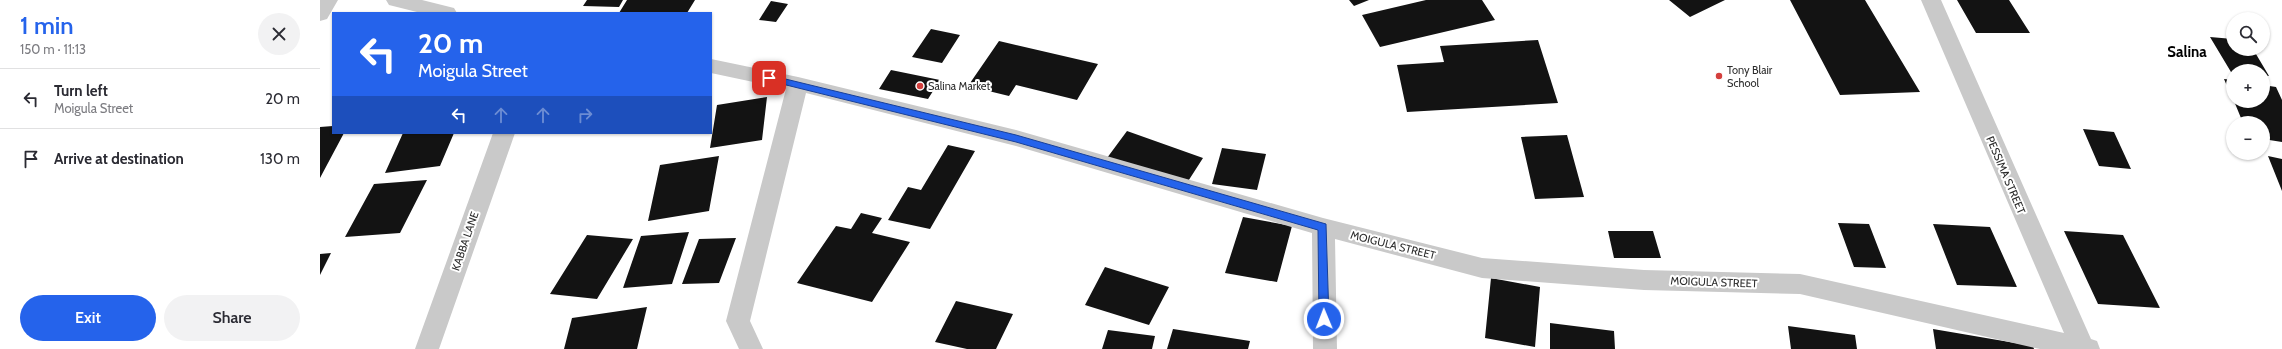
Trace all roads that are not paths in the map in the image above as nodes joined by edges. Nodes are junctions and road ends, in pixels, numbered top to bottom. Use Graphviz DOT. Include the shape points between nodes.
graph roads {
  1 [pos="328,0"];
  2 [pos="396,0"];
  3 [pos="1931,0"];
  4 [pos="443,12"];
  5 [pos="320,14"];
  6 [pos="712,66"];
  7 [pos="798,84"];
  8 [pos="504,134"];
  9 [pos="1323,227"];
  10 [pos="427,349"];
  11 [pos="751,349"];
  12 [pos="1325,349"];
  13 [pos="2085,349"];
  1 -- 5 [label="street"];
  2 -- 4 [label="street"];
  3 -- 13 [label="street, PESSIMA STREET"];
  6 -- 7 [label="street, MOIGULA STREET"];
  7 -- 9 [label="street, MOIGULA STREET" via="1016,138"];
  7 -- 11 [label="street" via="738,321"];
  8 -- 10 [label="street, KABBA LANE"];
  9 -- 12 [label="street"];
  9 -- 13 [label="street, MOIGULA STREET" via="1482,268 1644,280 1800,284"];
}
